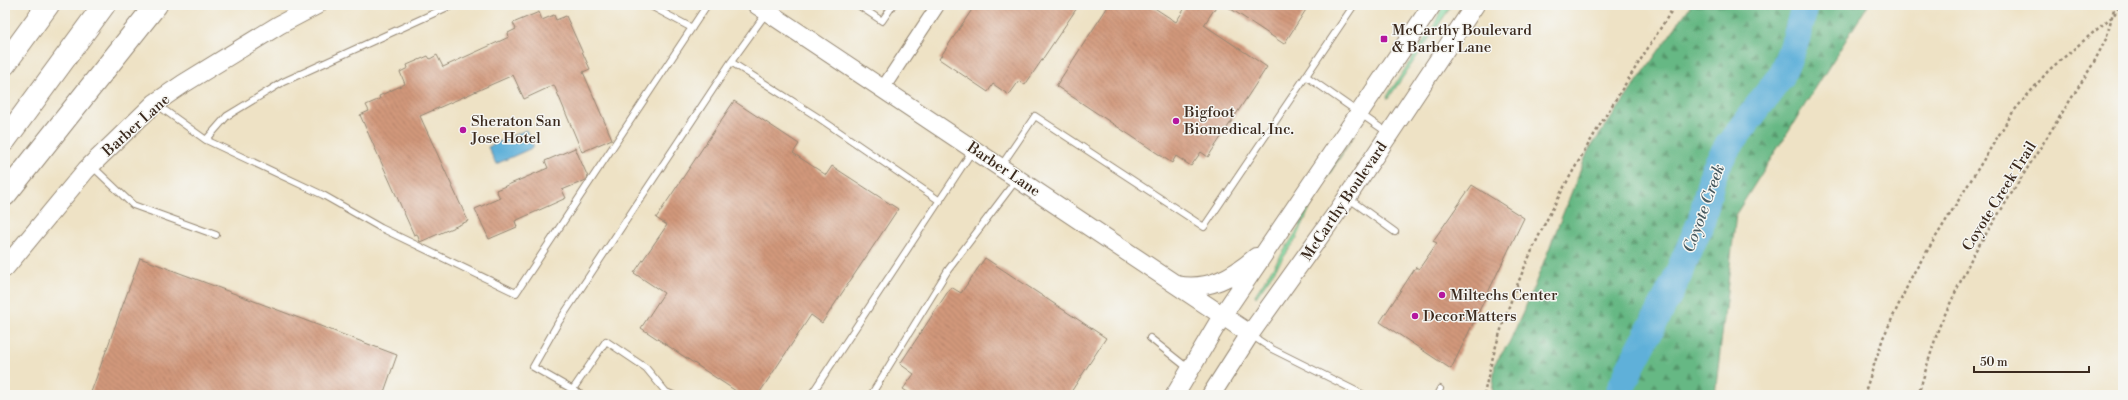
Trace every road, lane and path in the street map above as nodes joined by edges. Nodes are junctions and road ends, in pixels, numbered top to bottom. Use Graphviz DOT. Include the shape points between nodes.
graph roads {
  1 [pos="48,5"];
  2 [pos="104,5"];
  3 [pos="156,5"];
  4 [pos="170,5"];
  5 [pos="317,5"];
  6 [pos="452,5"];
  7 [pos="649,5"];
  8 [pos="707,5"];
  9 [pos="858,5"];
  10 [pos="893,5"];
  11 [pos="938,5"];
  12 [pos="1354,5"];
  13 [pos="1432,5"];
  14 [pos="1475,5"];
  15 [pos="1675,5"];
  16 [pos="2115,5"];
  17 [pos="2120,5"];
  18 [pos="763,8"];
  19 [pos="2114,15"];
  20 [pos="692,28"];
  21 [pos="128,42"];
  22 [pos="731,62"];
  23 [pos="5,64"];
  24 [pos="1306,76"];
  25 [pos="883,88"];
  26 [pos="155,103"];
  27 [pos="1359,113"];
  28 [pos="1390,134"];
  29 [pos="5,140"];
  30 [pos="206,140"];
  31 [pos="974,148"];
  32 [pos="92,165"];
  33 [pos="1001,167"];
  34 [pos="1018,178"];
  35 [pos="5,195"];
  36 [pos="1347,198"];
  37 [pos="940,201"];
  38 [pos="1395,232"];
  39 [pos="216,235"];
  40 [pos="1270,244"];
  41 [pos="5,268"];
  42 [pos="1177,285"];
  43 [pos="1222,316"];
  44 [pos="1250,334"];
  45 [pos="1150,338"];
  46 [pos="1190,370"];
  47 [pos="1440,389"];
  48 [pos="570,392"];
  49 [pos="582,395"];
  50 [pos="673,395"];
  51 [pos="811,395"];
  52 [pos="871,395"];
  53 [pos="1175,395"];
  54 [pos="1211,395"];
  55 [pos="1364,395"];
  56 [pos="1438,395"];
  57 [pos="1484,395"];
  58 [pos="1864,395"];
  59 [pos="1918,395"];
  1 -- 23 [label="highway"];
  2 -- 29 [label="highway"];
  3 -- 21 [label="highway"];
  4 -- 21 [label="highway" via="151,25"];
  5 -- 26 [label="main road, Barber Lane" via="279,25"];
  6 -- 30 [label="lane" via="283,82 227,116"];
  7 -- 20 [label="lane"];
  8 -- 20 [label="lane"];
  9 -- 10 [label="lane" via="882,21"];
  11 -- 25 [label="street"];
  12 -- 24 [label="lane"];
  13 -- 27 [label="main road"];
  14 -- 28 [label="main road, McCarthy Boulevard"];
  15 -- 57 [label="path" via="1557,197 1513,296"];
  16 -- 19 [label="path, Coyote Creek Trail"];
  17 -- 19 [label="path, Coyote Creek Trail"];
  18 -- 22 [label="lane"];
  18 -- 25 [label="main road, Barber Lane"];
  19 -- 58 [label="path" via="2049,70 2013,112 1967,183 1910,280 1883,338"];
  19 -- 59 [label="path, Coyote Creek Trail" via="2106,39 2093,64 1974,252 1939,327"];
  20 -- 30 [label="lane" via="516,293 381,228 317,192"];
  21 -- 35 [label="highway"];
  22 -- 37 [label="lane" via="819,118"];
  22 -- 48 [label="lane" via="558,323 533,367"];
  24 -- 27 [label="lane"];
  24 -- 33 [label="lane" via="1204,227 1035,116"];
  25 -- 31 [label="main road, Barber Lane"];
  26 -- 30 [label="lane"];
  26 -- 32 [label="main road, Barber Lane"];
  27 -- 28 [label="lane"];
  27 -- 40 [label="main road"];
  28 -- 36 [label="main road, McCarthy Boulevard"];
  31 -- 33 [label="main road, Barber Lane"];
  31 -- 37 [label="lane"];
  32 -- 39 [label="lane" via="133,205"];
  32 -- 41 [label="main road, Barber Lane"];
  33 -- 34 [label="main road, Barber Lane"];
  34 -- 42 [label="main road, Barber Lane"];
  34 -- 52 [label="lane" via="948,270"];
  36 -- 38 [label="lane"];
  36 -- 44 [label="main road, McCarthy Boulevard"];
  37 -- 51 [label="lane"];
  40 -- 42 [label="main road" via="1242,269 1215,284 1192,288"];
  40 -- 43 [label="main road"];
  42 -- 43 [label="main road, Barber Lane"];
  43 -- 44 [label="main road, Barber Lane"];
  43 -- 46 [label="main road"];
  44 -- 54 [label="main road, McCarthy Boulevard"];
  44 -- 55 [label="lane" via="1272,349"];
  45 -- 46 [label="lane"];
  46 -- 53 [label="main road"];
  47 -- 56 [label="lane"];
  48 -- 49 [label="lane"];
  48 -- 50 [label="lane" via="606,341 646,368 666,392"];
}
